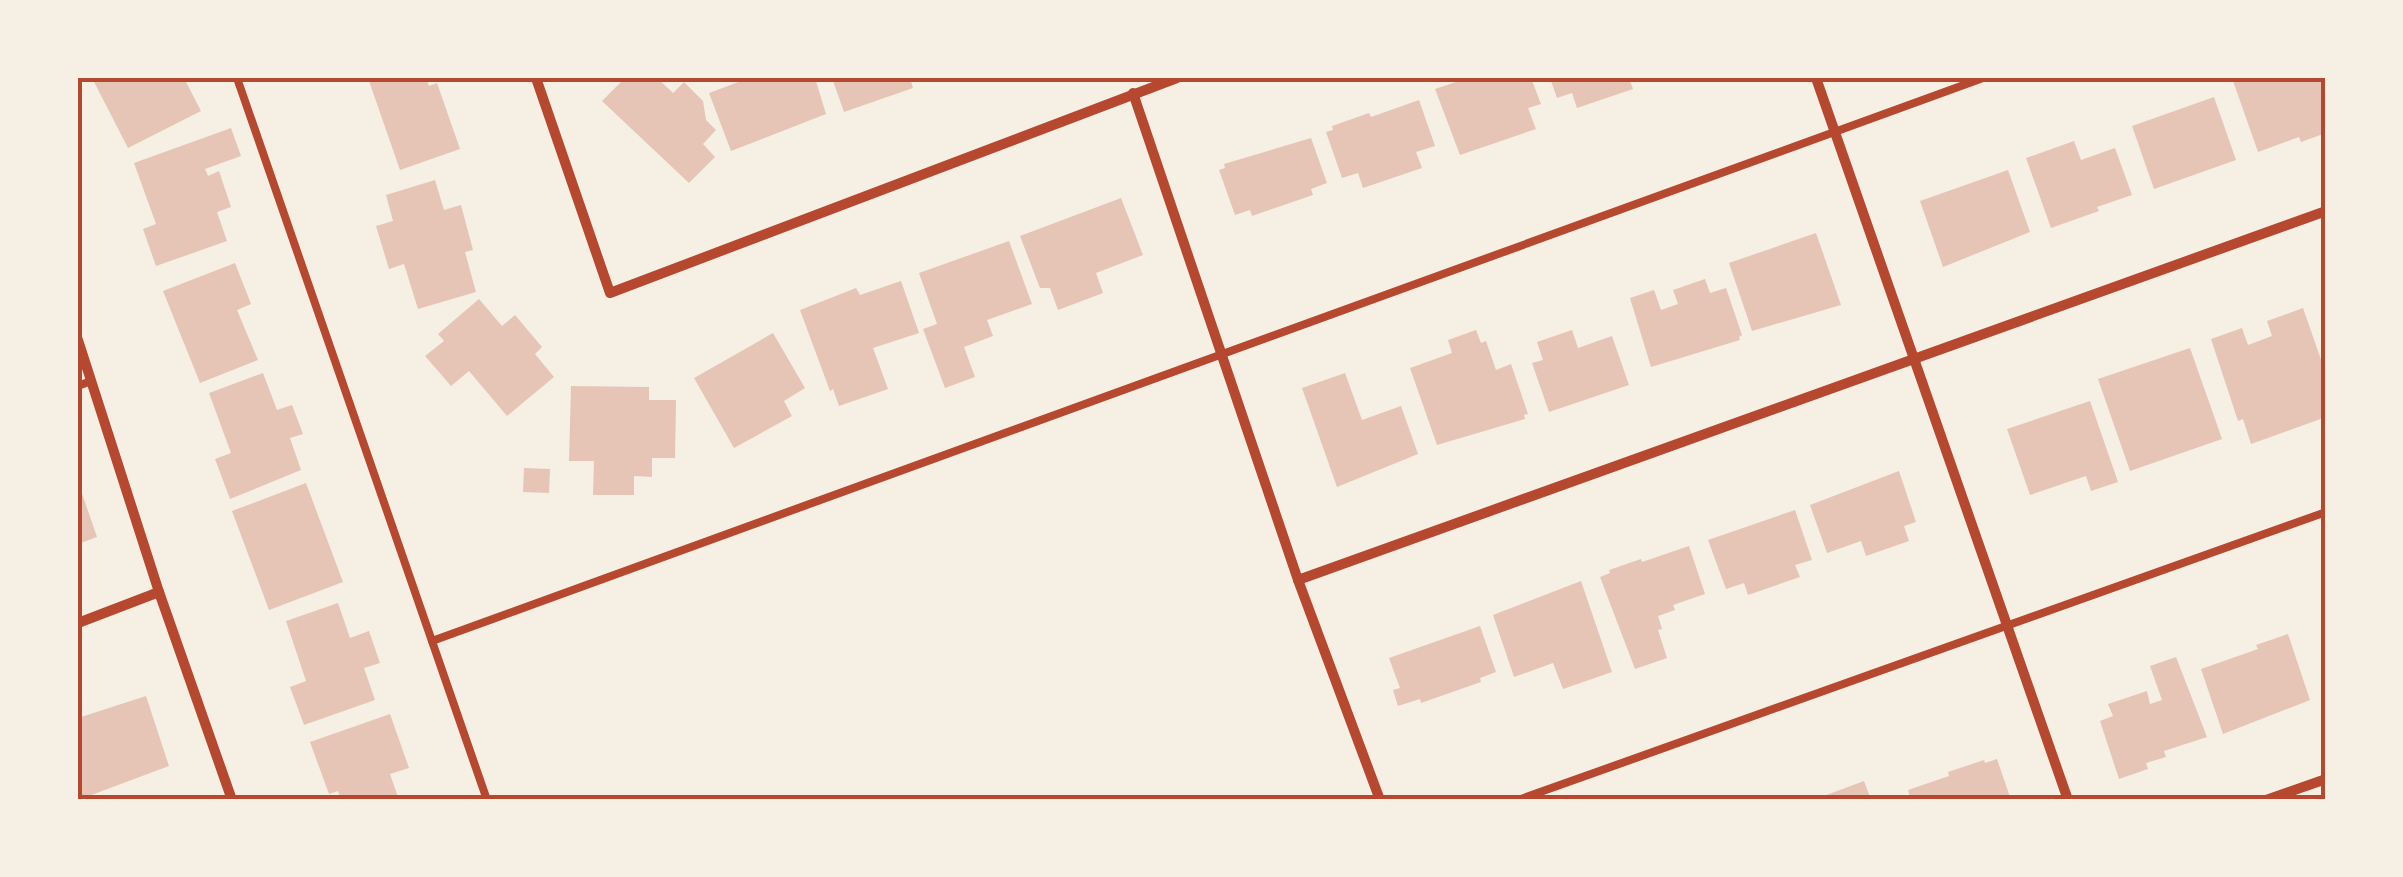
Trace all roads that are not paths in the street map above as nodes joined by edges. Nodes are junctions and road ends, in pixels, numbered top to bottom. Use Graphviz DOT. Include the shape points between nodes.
graph roads {
  1 [pos="236,78"];
  2 [pos="536,78"];
  3 [pos="1177,78"];
  4 [pos="1816,78"];
  5 [pos="1983,78"];
  6 [pos="1134,93"];
  7 [pos="1835,132"];
  8 [pos="2326,211"];
  9 [pos="78,340"];
  10 [pos="1222,353"];
  11 [pos="1914,360"];
  12 [pos="91,381"];
  13 [pos="78,386"];
  14 [pos="2326,512"];
  15 [pos="1298,580"];
  16 [pos="159,592"];
  17 [pos="78,622"];
  18 [pos="2006,626"];
  19 [pos="432,641"];
  20 [pos="2326,779"];
  21 [pos="232,800"];
  22 [pos="487,800"];
  23 [pos="1380,800"];
  24 [pos="1518,800"];
  25 [pos="2068,800"];
  26 [pos="2266,800"];
  1 -- 19 [label="lane"];
  2 -- 6 [label="street" via="610,293"];
  3 -- 6 [label="street"];
  4 -- 7 [label="street"];
  5 -- 7 [label="lane"];
  6 -- 10 [label="street"];
  7 -- 10 [label="lane"];
  7 -- 11 [label="street"];
  8 -- 11 [label="street"];
  9 -- 12 [label="street"];
  10 -- 15 [label="street"];
  10 -- 19 [label="lane"];
  11 -- 15 [label="street"];
  11 -- 18 [label="street"];
  12 -- 13 [label="lane"];
  12 -- 16 [label="street"];
  14 -- 18 [label="lane"];
  15 -- 23 [label="street"];
  16 -- 17 [label="street"];
  16 -- 21 [label="street"];
  18 -- 24 [label="lane"];
  18 -- 25 [label="street"];
  19 -- 22 [label="lane"];
  20 -- 26 [label="street"];
}
